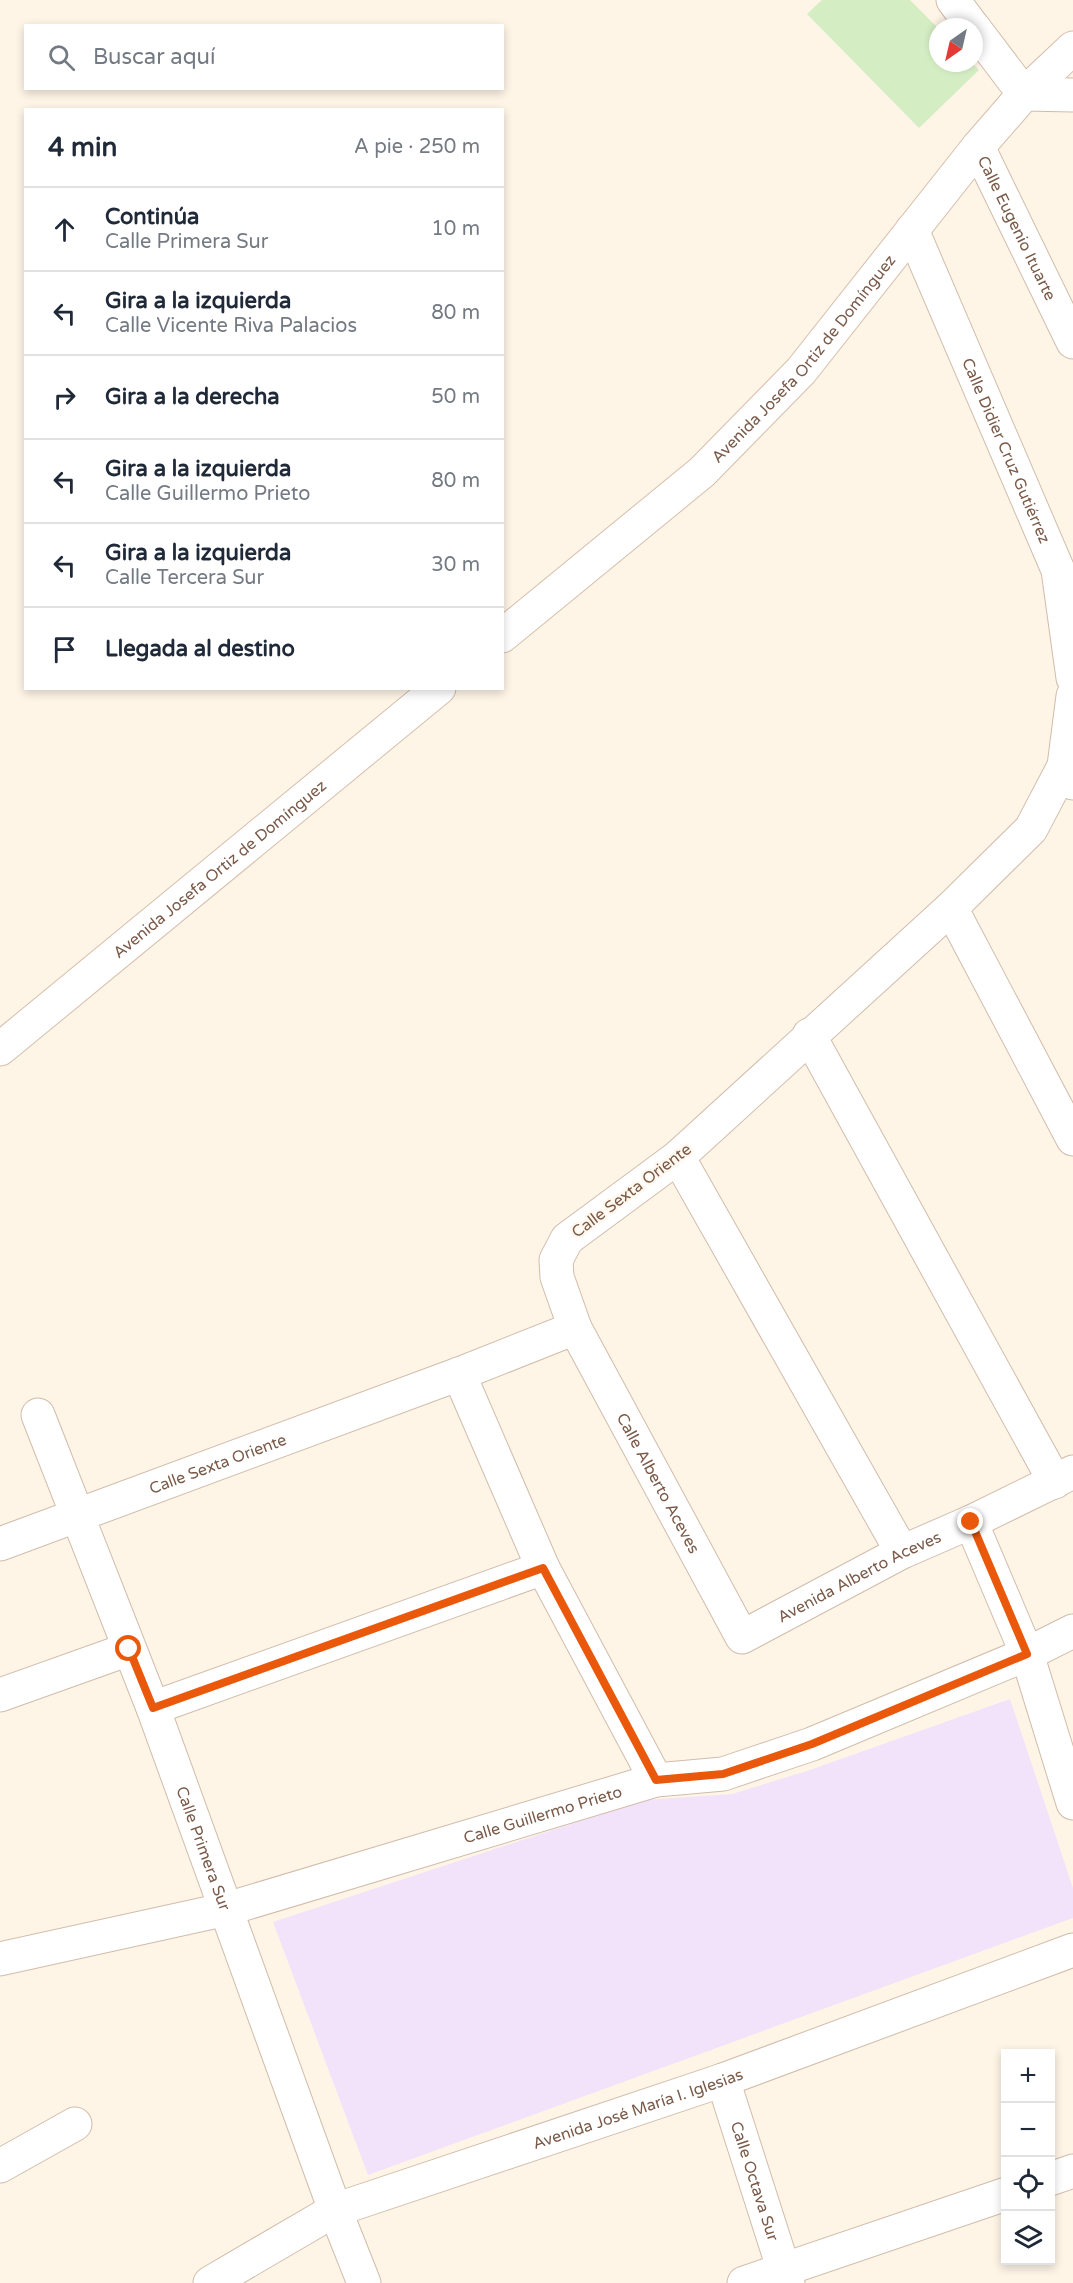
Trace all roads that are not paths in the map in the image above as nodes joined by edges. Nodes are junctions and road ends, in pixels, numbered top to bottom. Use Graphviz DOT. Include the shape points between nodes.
graph roads {
  1 [pos="953,0"];
  2 [pos="966,18"];
  3 [pos="983,40"];
  4 [pos="1073,48"];
  5 [pos="1024,94"];
  6 [pos="1073,95"];
  7 [pos="978,147"];
  8 [pos="912,230"];
  9 [pos="1073,342"];
  10 [pos="504,634"];
  11 [pos="1073,678"];
  12 [pos="437,690"];
  13 [pos="1073,696"];
  14 [pos="1069,775"];
  15 [pos="951,908"];
  16 [pos="809,1035"];
  17 [pos="0,1049"];
  18 [pos="1073,1138"];
  19 [pos="678,1157"];
  20 [pos="575,1328"];
  21 [pos="459,1374"];
  22 [pos="38,1416"];
  23 [pos="1064,1477"];
  24 [pos="76,1514"];
  25 [pos="971,1522"];
  26 [pos="0,1544"];
  27 [pos="902,1552"];
  28 [pos="543,1568"];
  29 [pos="1073,1631"];
  30 [pos="742,1636"];
  31 [pos="129,1649"];
  32 [pos="1027,1654"];
  33 [pos="0,1695"];
  34 [pos="153,1708"];
  35 [pos="1063,1733"];
  36 [pos="656,1780"];
  37 [pos="1073,1803"];
  38 [pos="227,1909"];
  39 [pos="1073,1950"];
  40 [pos="0,1959"];
  41 [pos="723,2080"];
  42 [pos="75,2124"];
  43 [pos="0,2166"];
  44 [pos="1073,2171"];
  45 [pos="1055,2176"];
  46 [pos="1001,2195"];
  47 [pos="335,2210"];
  48 [pos="786,2276"];
  49 [pos="210,2283"];
  50 [pos="364,2283"];
  51 [pos="744,2283"];
  1 -- 2 [label="street"];
  3 -- 5 [label="street"];
  4 -- 5 [label="street, Avenida Josefa Ortiz de Domínguez"];
  5 -- 6 [label="street"];
  5 -- 7 [label="street, Avenida Josefa Ortiz de Domínguez"];
  7 -- 8 [label="street, Avenida Josefa Ortiz de Domínguez"];
  7 -- 9 [label="street, Calle Eugenio Ituarte"];
  8 -- 10 [label="street, Avenida Josefa Ortiz de Domínguez" via="801,371 702,472"];
  8 -- 11 [label="street, Calle Didier Cruz Gutiérrez" via="1058,570"];
  12 -- 17 [label="street, Avenida Josefa Ortiz de Domínguez"];
  13 -- 14 [label="street"];
  14 -- 15 [label="street, Calle Sexta Oriente" via="1030,829"];
  15 -- 16 [label="street, Calle Sexta Oriente"];
  15 -- 18 [label="street"];
  16 -- 19 [label="street, Calle Sexta Oriente"];
  16 -- 23 [label="street"];
  19 -- 20 [label="street, Calle Sexta Oriente" via="567,1239 556,1260 557,1277"];
  19 -- 27 [label="street"];
  20 -- 21 [label="street, Calle Sexta Oriente"];
  20 -- 30 [label="street, Calle Alberto Aceves"];
  21 -- 24 [label="street, Calle Sexta Oriente"];
  21 -- 28 [label="street"];
  22 -- 24 [label="street, Calle Primera Sur"];
  23 -- 25 [label="street, Avenida Alberto Aceves"];
  24 -- 26 [label="street, Calle Sexta Oriente"];
  24 -- 31 [label="street, Calle Primera Sur"];
  25 -- 27 [label="street, Avenida Alberto Aceves"];
  25 -- 32 [label="street"];
  27 -- 30 [label="street, Avenida Alberto Aceves"];
  28 -- 34 [label="street"];
  28 -- 36 [label="street"];
  29 -- 32 [label="street, Calle Guillermo Prieto"];
  31 -- 33 [label="street"];
  31 -- 34 [label="street, Calle Primera Sur"];
  32 -- 35 [label="street"];
  32 -- 36 [label="street, Calle Guillermo Prieto" via="812,1744 723,1774"];
  34 -- 38 [label="street, Calle Primera Sur"];
  35 -- 37 [label="street"];
  36 -- 38 [label="street, Calle Guillermo Prieto"];
  38 -- 40 [label="street, Calle Guillermo Prieto"];
  38 -- 47 [label="street, Calle Primera Sur"];
  39 -- 41 [label="street, Avenida José María I. Iglesias"];
  41 -- 47 [label="street, Avenida José María I. Iglesias"];
  41 -- 48 [label="street, Calle Octava Sur"];
  42 -- 43 [label="street"];
  44 -- 45 [label="street"];
  46 -- 48 [label="street"];
  47 -- 49 [label="street, Avenida José María I. Iglesias"];
  47 -- 50 [label="street, Calle Primera Sur"];
  48 -- 51 [label="street"];
}
